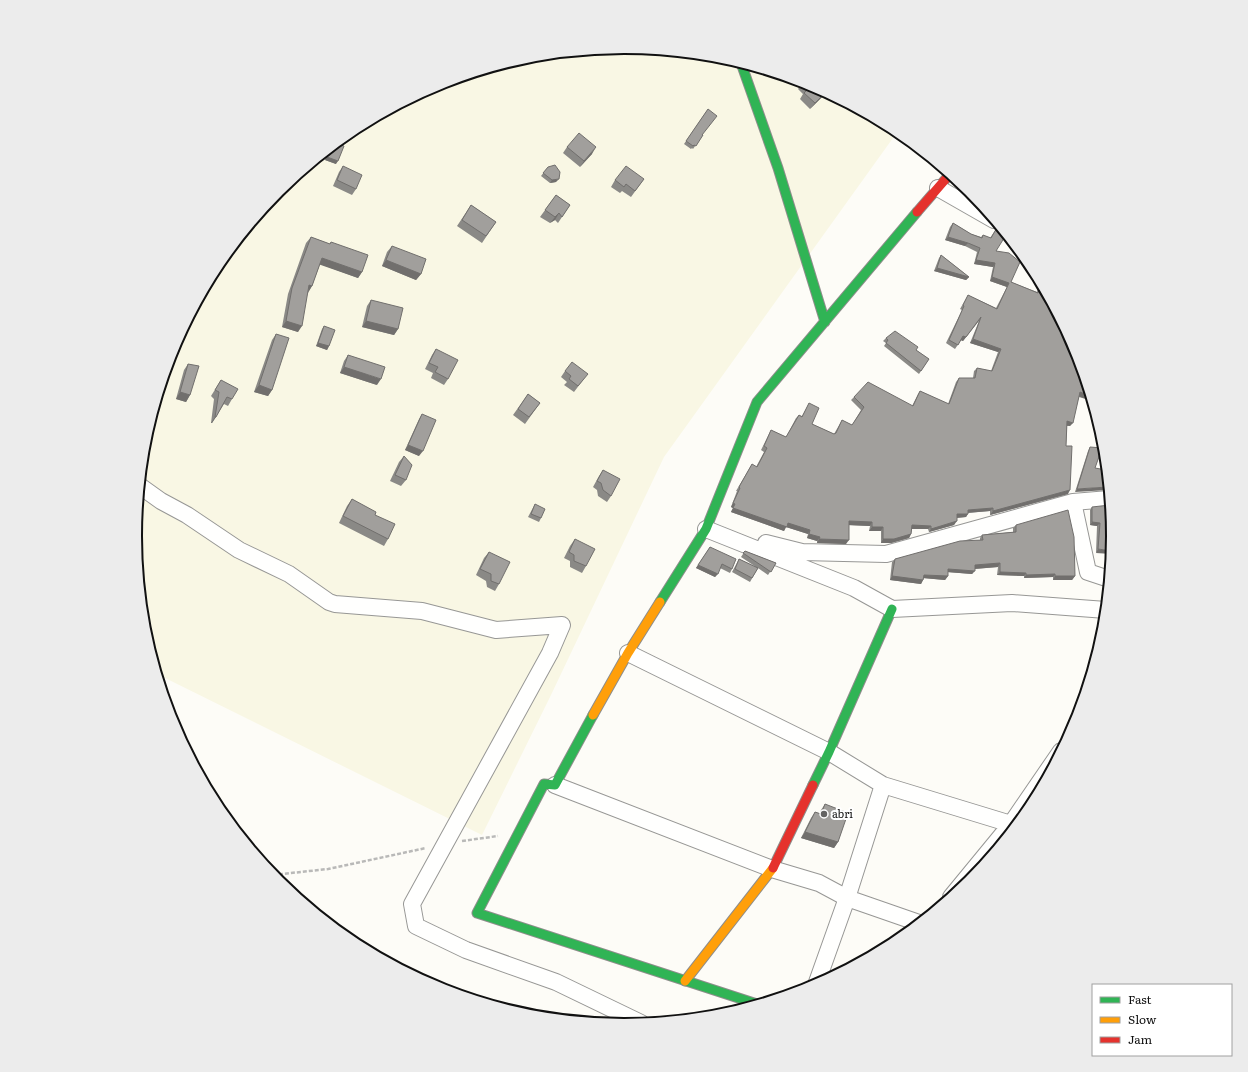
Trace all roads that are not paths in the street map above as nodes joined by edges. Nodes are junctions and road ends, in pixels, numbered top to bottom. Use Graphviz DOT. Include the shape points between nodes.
graph roads {
  1 [pos="743,69"];
  2 [pos="946,178"];
  3 [pos="938,188"];
  4 [pos="981,213"];
  5 [pos="825,322"];
  6 [pos="144,489"];
  7 [pos="1105,499"];
  8 [pos="1073,502"];
  9 [pos="706,529"];
  10 [pos="1104,577"];
  11 [pos="892,609"];
  12 [pos="1100,610"];
  13 [pos="628,653"];
  14 [pos="829,752"];
  15 [pos="555,785"];
  16 [pos="882,785"];
  17 [pos="1010,824"];
  18 [pos="772,869"];
  19 [pos="847,898"];
  20 [pos="913,921"];
  21 [pos="819,976"];
  22 [pos="685,981"];
  23 [pos="750,1002"];
  24 [pos="630,1018"];
  1 -- 5 [label="street" via="778,168"];
  2 -- 3 [label="street"];
  3 -- 4 [label="street"];
  3 -- 5 [label="street"];
  5 -- 9 [label="street" via="757,402"];
  6 -- 24 [label="street" via="233,547 289,574 329,602 422,611 496,630 562,625 550,653 412,904 416,926 466,950 556,982"];
  7 -- 8 [label="street"];
  8 -- 9 [label="street" via="886,554 802,552"];
  8 -- 10 [label="street" via="1088,572"];
  9 -- 11 [label="street" via="854,588"];
  9 -- 13 [label="street"];
  11 -- 12 [label="street" via="1012,603"];
  11 -- 14 [label="street"];
  13 -- 14 [label="street"];
  13 -- 15 [label="street"];
  14 -- 16 [label="street"];
  14 -- 18 [label="street"];
  15 -- 18 [label="street"];
  15 -- 22 [label="street" via="544,784 476,913"];
  16 -- 17 [label="street"];
  16 -- 19 [label="street"];
  18 -- 19 [label="street" via="819,883"];
  18 -- 22 [label="street"];
  19 -- 20 [label="street"];
  19 -- 21 [label="street"];
  22 -- 23 [label="street"];
}
